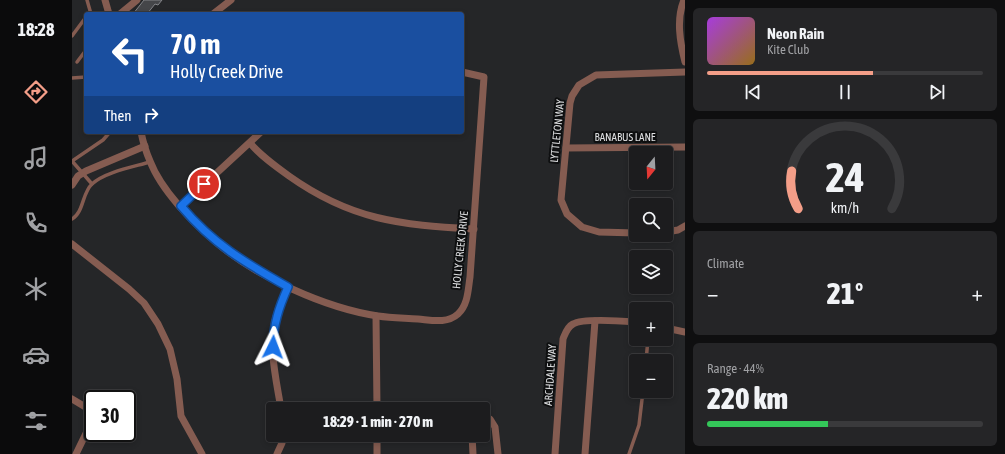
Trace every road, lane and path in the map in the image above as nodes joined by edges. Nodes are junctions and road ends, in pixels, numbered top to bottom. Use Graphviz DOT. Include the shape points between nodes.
graph roads {
  1 [pos="88,0"];
  2 [pos="105,0"];
  3 [pos="137,0"];
  4 [pos="231,0"];
  5 [pos="684,0"];
  6 [pos="90,12"];
  7 [pos="108,12"];
  8 [pos="122,12"];
  9 [pos="215,12"];
  10 [pos="84,20"];
  11 [pos="72,36"];
  12 [pos="84,53"];
  13 [pos="77,62"];
  14 [pos="685,62"];
  15 [pos="464,72"];
  16 [pos="685,72"];
  17 [pos="84,77"];
  18 [pos="72,78"];
  19 [pos="108,134"];
  20 [pos="142,134"];
  21 [pos="259,134"];
  22 [pos="250,143"];
  23 [pos="145,146"];
  24 [pos="566,148"];
  25 [pos="685,148"];
  26 [pos="72,161"];
  27 [pos="150,162"];
  28 [pos="83,173"];
  29 [pos="92,184"];
  30 [pos="72,185"];
  31 [pos="181,206"];
  32 [pos="72,219"];
  33 [pos="685,226"];
  34 [pos="474,229"];
  35 [pos="673,231"];
  36 [pos="629,233"];
  37 [pos="72,244"];
  38 [pos="288,287"];
  39 [pos="376,316"];
  40 [pos="595,321"];
  41 [pos="629,322"];
  42 [pos="673,329"];
  43 [pos="685,332"];
  44 [pos="643,398"];
  45 [pos="72,399"];
  46 [pos="280,402"];
  47 [pos="377,402"];
  48 [pos="84,406"];
  49 [pos="490,419"];
  50 [pos="84,438"];
  51 [pos="282,442"];
  52 [pos="377,442"];
  53 [pos="472,442"];
  54 [pos="76,454"];
  55 [pos="202,454"];
  56 [pos="277,454"];
  57 [pos="377,454"];
  58 [pos="473,454"];
  59 [pos="498,454"];
  60 [pos="555,454"];
  61 [pos="585,454"];
  62 [pos="630,454"];
  1 -- 6 [label="lane"];
  2 -- 7 [label="street"];
  3 -- 8 [label="street"];
  4 -- 9 [label="street"];
  5 -- 14 [label="street" via="680,28"];
  10 -- 11 [label="lane"];
  12 -- 13 [label="lane"];
  15 -- 34 [label="street, HOLLY CREEK DRIVE" via="484,77"];
  16 -- 24 [label="street, LYTTLETON WAY" via="602,74 584,81 575,90 570,103"];
  17 -- 18 [label="lane"];
  19 -- 26 [label="lane"];
  20 -- 23 [label="street, HOLLY CREEK DRIVE"];
  21 -- 22 [label="street"];
  22 -- 31 [label="street"];
  22 -- 34 [label="street" via="260,155 300,184 341,206 392,222"];
  23 -- 27 [label="street, HOLLY CREEK DRIVE"];
  23 -- 28 [label="street"];
  24 -- 25 [label="street, BANABUS LANE"];
  24 -- 36 [label="street, LYTTLETON WAY" via="561,200 571,220 582,227 599,232"];
  26 -- 28 [label="lane"];
  27 -- 29 [label="lane" via="132,166"];
  27 -- 31 [label="street, HOLLY CREEK DRIVE" via="163,185"];
  28 -- 29 [label="lane"];
  28 -- 30 [label="street"];
  29 -- 32 [label="lane"];
  31 -- 38 [label="street, HOLLY CREEK DRIVE" via="217,243"];
  33 -- 35 [label="street"];
  34 -- 39 [label="street, HOLLY CREEK DRIVE" via="465,306 458,314 448,320"];
  37 -- 55 [label="street" via="129,289 144,303 158,324 170,349 177,379 181,416"];
  38 -- 39 [label="street, HOLLY CREEK DRIVE" via="337,306"];
  38 -- 46 [label="street" via="277,313 273,336 273,358"];
  39 -- 47 [label="street"];
  40 -- 41 [label="street, ARCHDALE WAY"];
  40 -- 60 [label="street, ARCHDALE WAY" via="573,323 567,329 563,340"];
  40 -- 61 [label="street"];
  42 -- 43 [label="street"];
  44 -- 62 [label="lane" via="639,425"];
  45 -- 48 [label="street"];
  49 -- 59 [label="street" via="495,427"];
  50 -- 54 [label="street"];
  51 -- 56 [label="street"];
  52 -- 57 [label="street"];
  53 -- 58 [label="street"];
}
